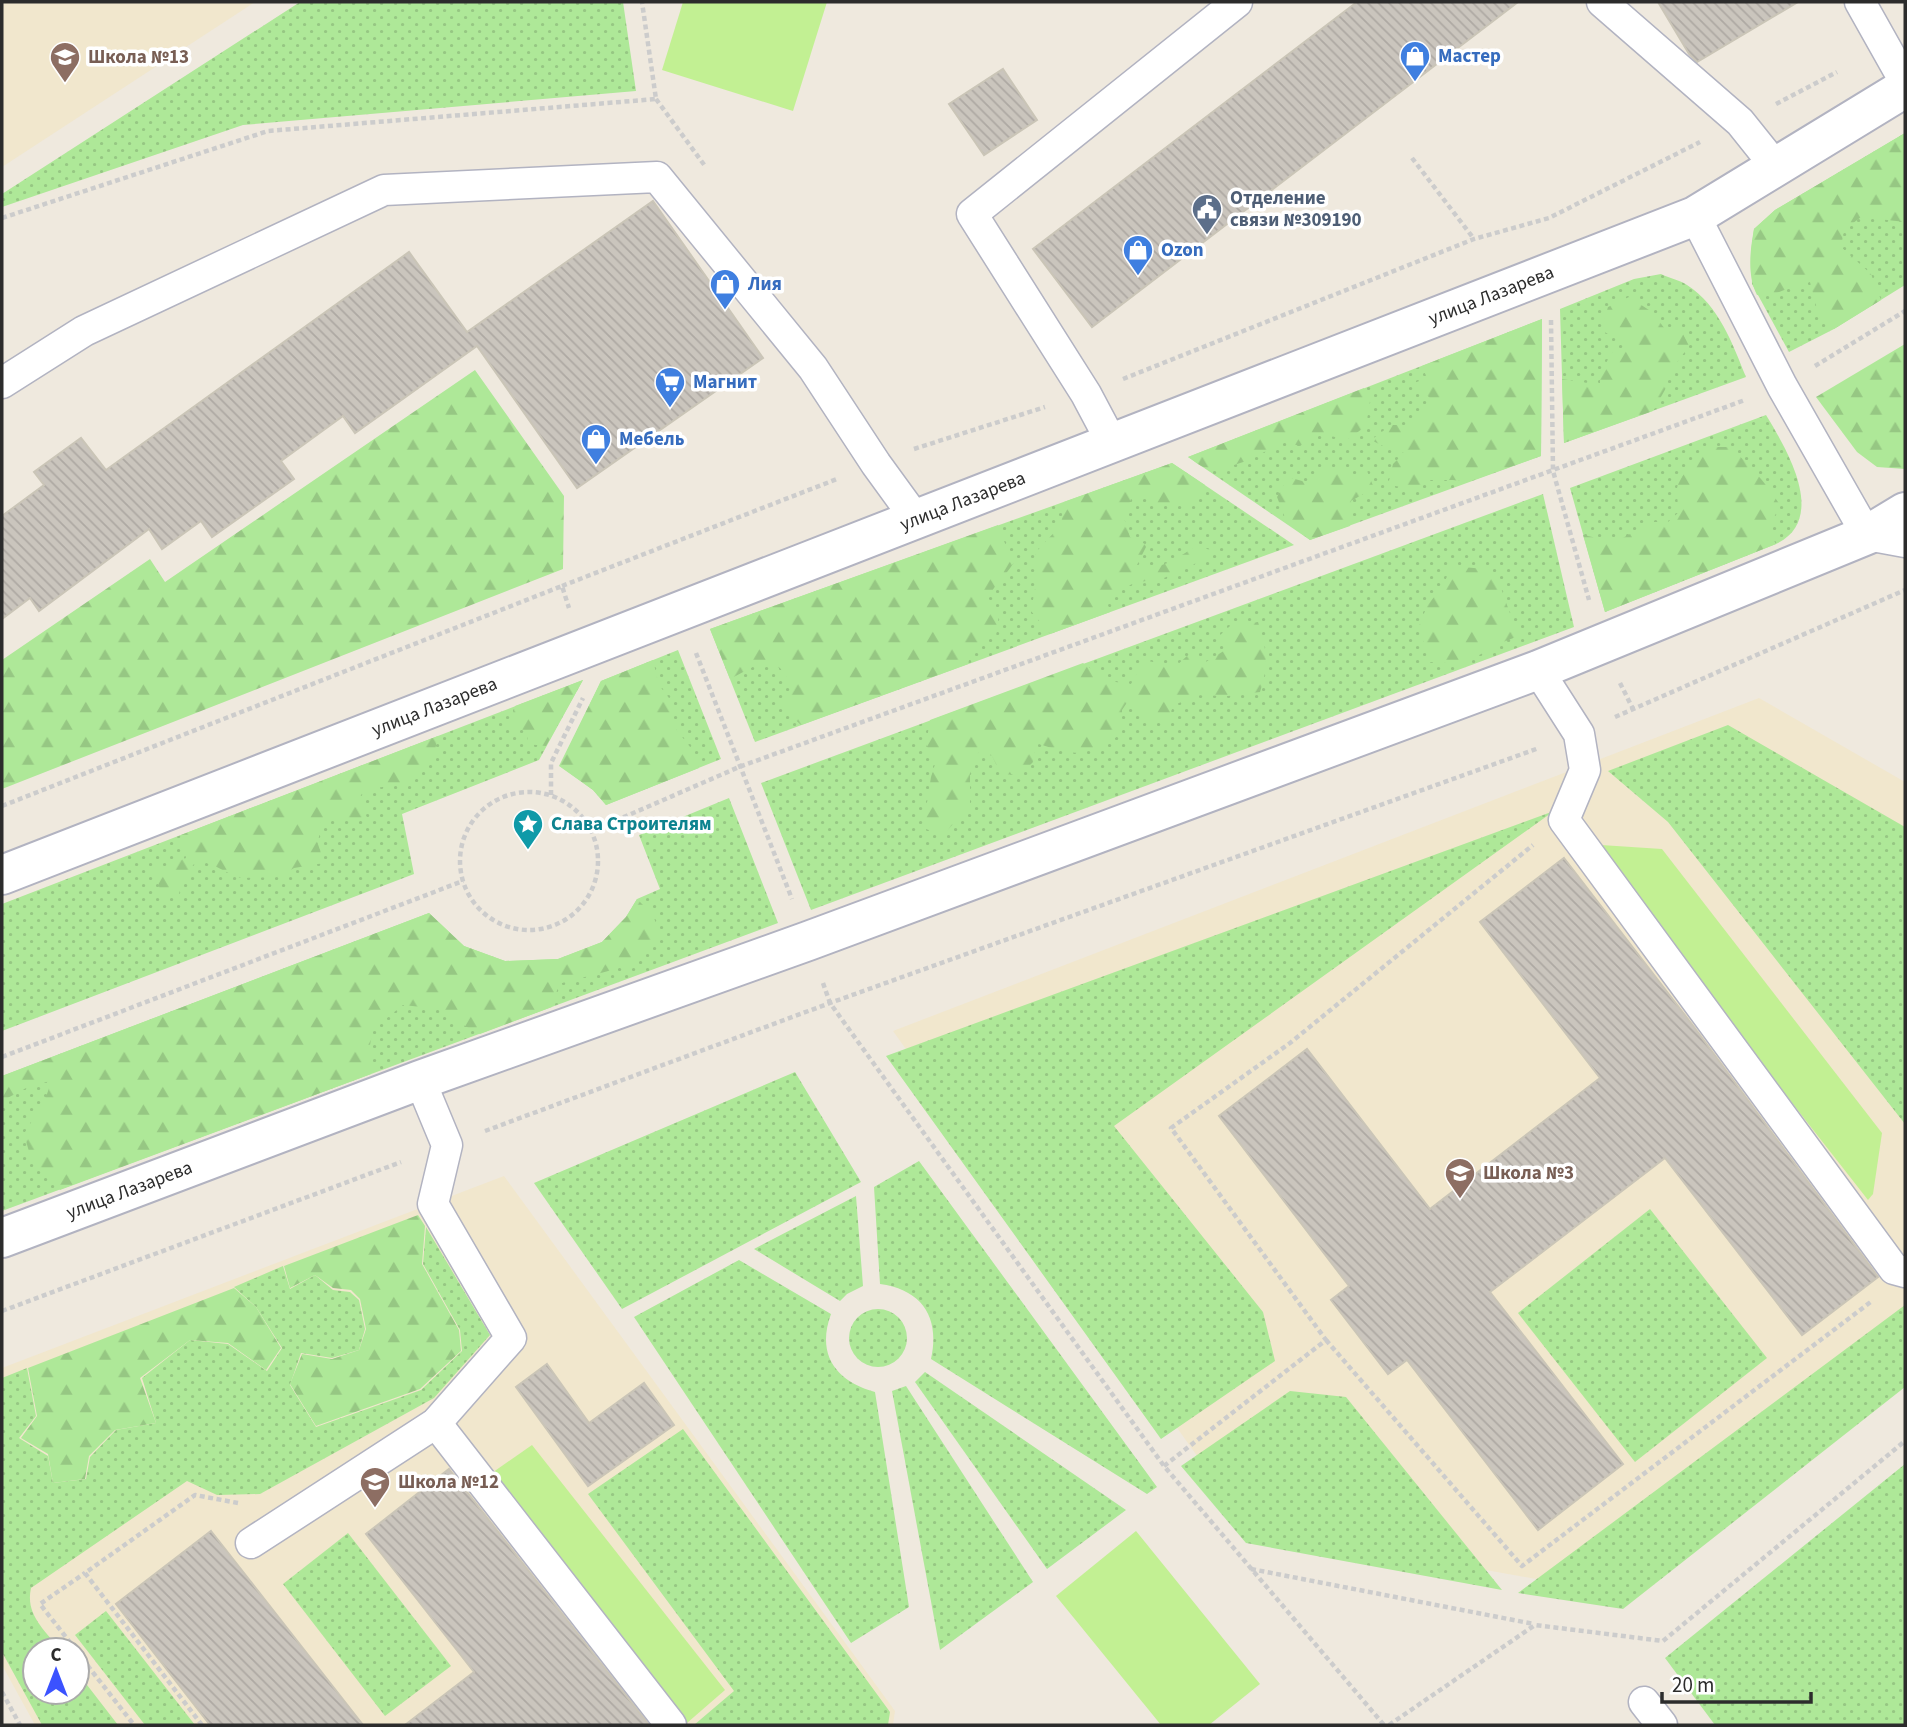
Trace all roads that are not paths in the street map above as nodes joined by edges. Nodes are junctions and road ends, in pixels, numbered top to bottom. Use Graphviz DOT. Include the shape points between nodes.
graph roads {
  1 [pos="1237,2"];
  2 [pos="1602,2"];
  3 [pos="1860,2"];
  4 [pos="1905,82"];
  5 [pos="1905,88"];
  6 [pos="1776,167"];
  7 [pos="1695,216"];
  8 [pos="2,383"];
  9 [pos="1112,443"];
  10 [pos="1905,512"];
  11 [pos="916,519"];
  12 [pos="1867,535"];
  13 [pos="1905,542"];
  14 [pos="1538,670"];
  15 [pos="2,874"];
  16 [pos="420,1080"];
  17 [pos="2,1238"];
  18 [pos="1905,1272"];
  19 [pos="436,1423"];
  20 [pos="251,1543"];
  21 [pos="671,1725"];
  1 -- 9 [label="lane" via="972,214"];
  2 -- 6 [label="lane" via="1740,122"];
  3 -- 4 [label="lane"];
  5 -- 6 [label="main road, улица Лазарева"];
  6 -- 7 [label="main road, улица Лазарева"];
  7 -- 9 [label="main road, улица Лазарева"];
  7 -- 12 [label="lane" via="1782,386"];
  8 -- 11 [label="lane" via="84,331 384,190 657,177 813,368"];
  9 -- 11 [label="main road, улица Лазарева"];
  10 -- 12 [label="main road, улица Лазарева"];
  11 -- 15 [label="main road, улица Лазарева"];
  12 -- 13 [label="lane"];
  12 -- 14 [label="main road, улица Лазарева"];
  14 -- 16 [label="main road, улица Лазарева"];
  14 -- 18 [label="lane" via="1578,734 1585,770 1564,820 1894,1269"];
  16 -- 17 [label="main road, улица Лазарева"];
  16 -- 19 [label="lane" via="447,1145 433,1204 511,1338"];
  19 -- 20 [label="lane"];
  19 -- 21 [label="lane"];
}
